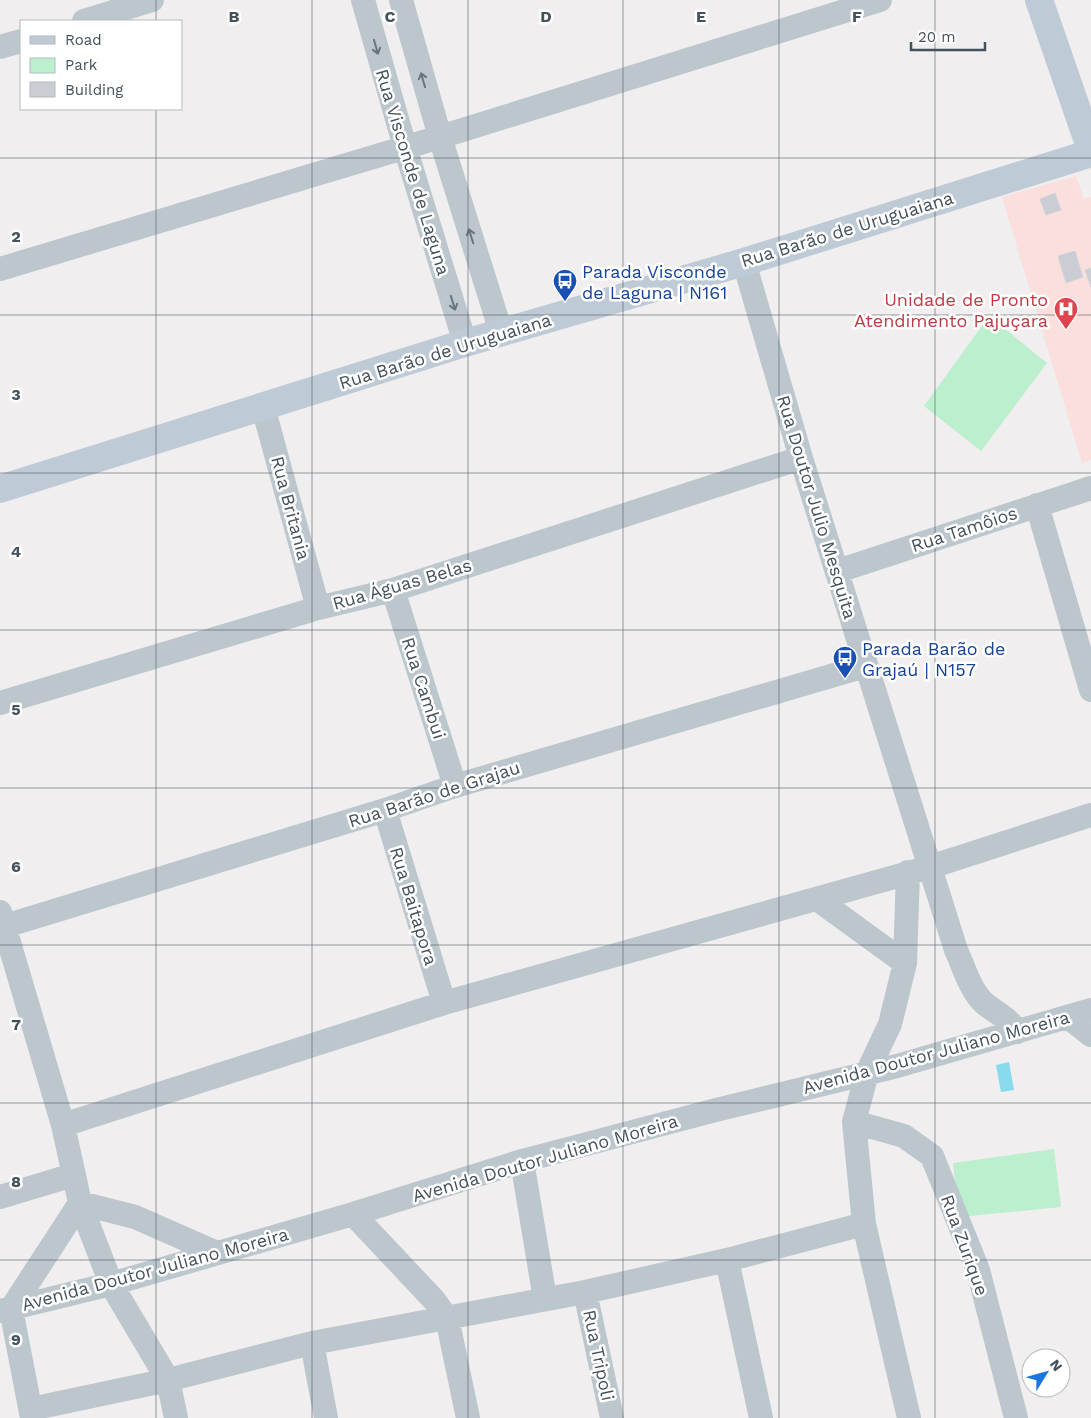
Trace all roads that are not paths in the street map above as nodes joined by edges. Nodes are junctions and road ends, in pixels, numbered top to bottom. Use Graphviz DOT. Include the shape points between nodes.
graph roads {
  1 [pos="152,0"];
  2 [pos="363,0"];
  3 [pos="400,0"];
  4 [pos="880,0"];
  5 [pos="1039,0"];
  6 [pos="87,20"];
  7 [pos="20,41"];
  8 [pos="0,47"];
  9 [pos="440,137"];
  10 [pos="404,147"];
  11 [pos="1091,151"];
  12 [pos="744,262"];
  13 [pos="0,269"];
  14 [pos="501,332"];
  15 [pos="465,343"];
  16 [pos="263,407"];
  17 [pos="801,458"];
  18 [pos="1091,488"];
  19 [pos="0,489"];
  20 [pos="1037,505"];
  21 [pos="838,571"];
  22 [pos="393,590"];
  23 [pos="318,608"];
  24 [pos="866,666"];
  25 [pos="1091,690"];
  26 [pos="0,703"];
  27 [pos="455,786"];
  28 [pos="385,810"];
  29 [pos="1091,815"];
  30 [pos="919,869"];
  31 [pos="817,899"];
  32 [pos="2,918"];
  33 [pos="906,963"];
  34 [pos="444,1003"];
  35 [pos="1091,1010"];
  36 [pos="1068,1016"];
  37 [pos="1017,1032"];
  38 [pos="1091,1035"];
  39 [pos="867,1073"];
  40 [pos="854,1122"];
  41 [pos="63,1125"];
  42 [pos="522,1161"];
  43 [pos="73,1175"];
  44 [pos="0,1197"];
  45 [pos="80,1203"];
  46 [pos="353,1214"];
  47 [pos="864,1224"];
  48 [pos="216,1253"];
  49 [pos="727,1260"];
  50 [pos="111,1284"];
  51 [pos="585,1292"];
  52 [pos="545,1299"];
  53 [pos="5,1310"];
  54 [pos="447,1318"];
  55 [pos="312,1343"];
  56 [pos="168,1380"];
  57 [pos="32,1414"];
  58 [pos="176,1418"];
  59 [pos="326,1418"];
  60 [pos="468,1418"];
  61 [pos="612,1418"];
  62 [pos="761,1418"];
  63 [pos="909,1418"];
  64 [pos="1016,1418"];
  1 -- 6 [label="street"];
  2 -- 10 [label="street, Rua Visconde de Laguna, one-way"];
  9 -- 3 [label="street, Rua Visconde de Laguna, one-way"];
  4 -- 9 [label="street"];
  5 -- 11 [label="street"];
  7 -- 8 [label="street"];
  9 -- 10 [label="street"];
  14 -- 9 [label="street, Rua Visconde de Laguna, one-way"];
  10 -- 13 [label="street"];
  10 -- 15 [label="street, Rua Visconde de Laguna, one-way"];
  11 -- 12 [label="street, Rua Barão de Uruguaiana"];
  12 -- 14 [label="street, Rua Barão de Uruguaiana"];
  12 -- 17 [label="street, Rua Doutor Julio Mesquita"];
  14 -- 15 [label="street, Rua Barão de Uruguaiana"];
  15 -- 16 [label="street, Rua Barão de Uruguaiana"];
  16 -- 19 [label="street, Rua Barão de Uruguaiana"];
  16 -- 23 [label="street, Rua Britania"];
  17 -- 21 [label="street, Rua Doutor Julio Mesquita"];
  17 -- 22 [label="street, Rua Águas Belas"];
  18 -- 20 [label="street, Rua Tamôios"];
  20 -- 21 [label="street, Rua Tamôios"];
  20 -- 25 [label="street"];
  21 -- 24 [label="street, Rua Doutor Julio Mesquita"];
  22 -- 23 [label="street, Rua Águas Belas"];
  22 -- 27 [label="street, Rua Cambui"];
  23 -- 26 [label="street, Rua Águas Belas"];
  24 -- 27 [label="street, Rua Barão de Grajau"];
  24 -- 30 [label="street, Rua Doutor Julio Mesquita"];
  27 -- 28 [label="street, Rua Barão de Grajau"];
  28 -- 32 [label="street, Rua Barão de Grajau"];
  28 -- 34 [label="street, Rua Baitapora"];
  29 -- 30 [label="street"];
  30 -- 31 [label="street"];
  30 -- 33 [label="street"];
  30 -- 37 [label="street, Rua Doutor Julio Mesquita" via="971,984 983,1002 1012,1024"];
  31 -- 33 [label="street"];
  31 -- 34 [label="street"];
  32 -- 41 [label="street"];
  33 -- 39 [label="street" via="890,1024"];
  34 -- 41 [label="street"];
  35 -- 36 [label="street, Avenida Doutor Juliano Moreira"];
  36 -- 37 [label="street, Avenida Doutor Juliano Moreira"];
  36 -- 38 [label="street"];
  37 -- 39 [label="street, Avenida Doutor Juliano Moreira"];
  39 -- 40 [label="street"];
  39 -- 42 [label="street, Avenida Doutor Juliano Moreira"];
  40 -- 47 [label="street"];
  40 -- 64 [label="street, Rua Zurique" via="904,1136 932,1156 978,1270"];
  41 -- 43 [label="street"];
  42 -- 46 [label="street, Avenida Doutor Juliano Moreira"];
  42 -- 52 [label="street"];
  43 -- 44 [label="street"];
  43 -- 45 [label="street"];
  45 -- 48 [label="street" via="135,1218"];
  45 -- 50 [label="street"];
  45 -- 53 [label="street"];
  46 -- 48 [label="street, Avenida Doutor Juliano Moreira"];
  46 -- 54 [label="street"];
  47 -- 49 [label="street"];
  47 -- 63 [label="street"];
  48 -- 50 [label="street, Avenida Doutor Juliano Moreira"];
  49 -- 51 [label="street"];
  49 -- 62 [label="street"];
  50 -- 53 [label="street, Avenida Doutor Juliano Moreira"];
  50 -- 56 [label="street"];
  51 -- 52 [label="street"];
  51 -- 61 [label="street, Rua Tripoli"];
  52 -- 54 [label="street"];
  53 -- 57 [label="street"];
  54 -- 55 [label="street"];
  54 -- 60 [label="street"];
  55 -- 56 [label="street"];
  55 -- 59 [label="street"];
  56 -- 57 [label="street"];
  56 -- 58 [label="street"];
}
